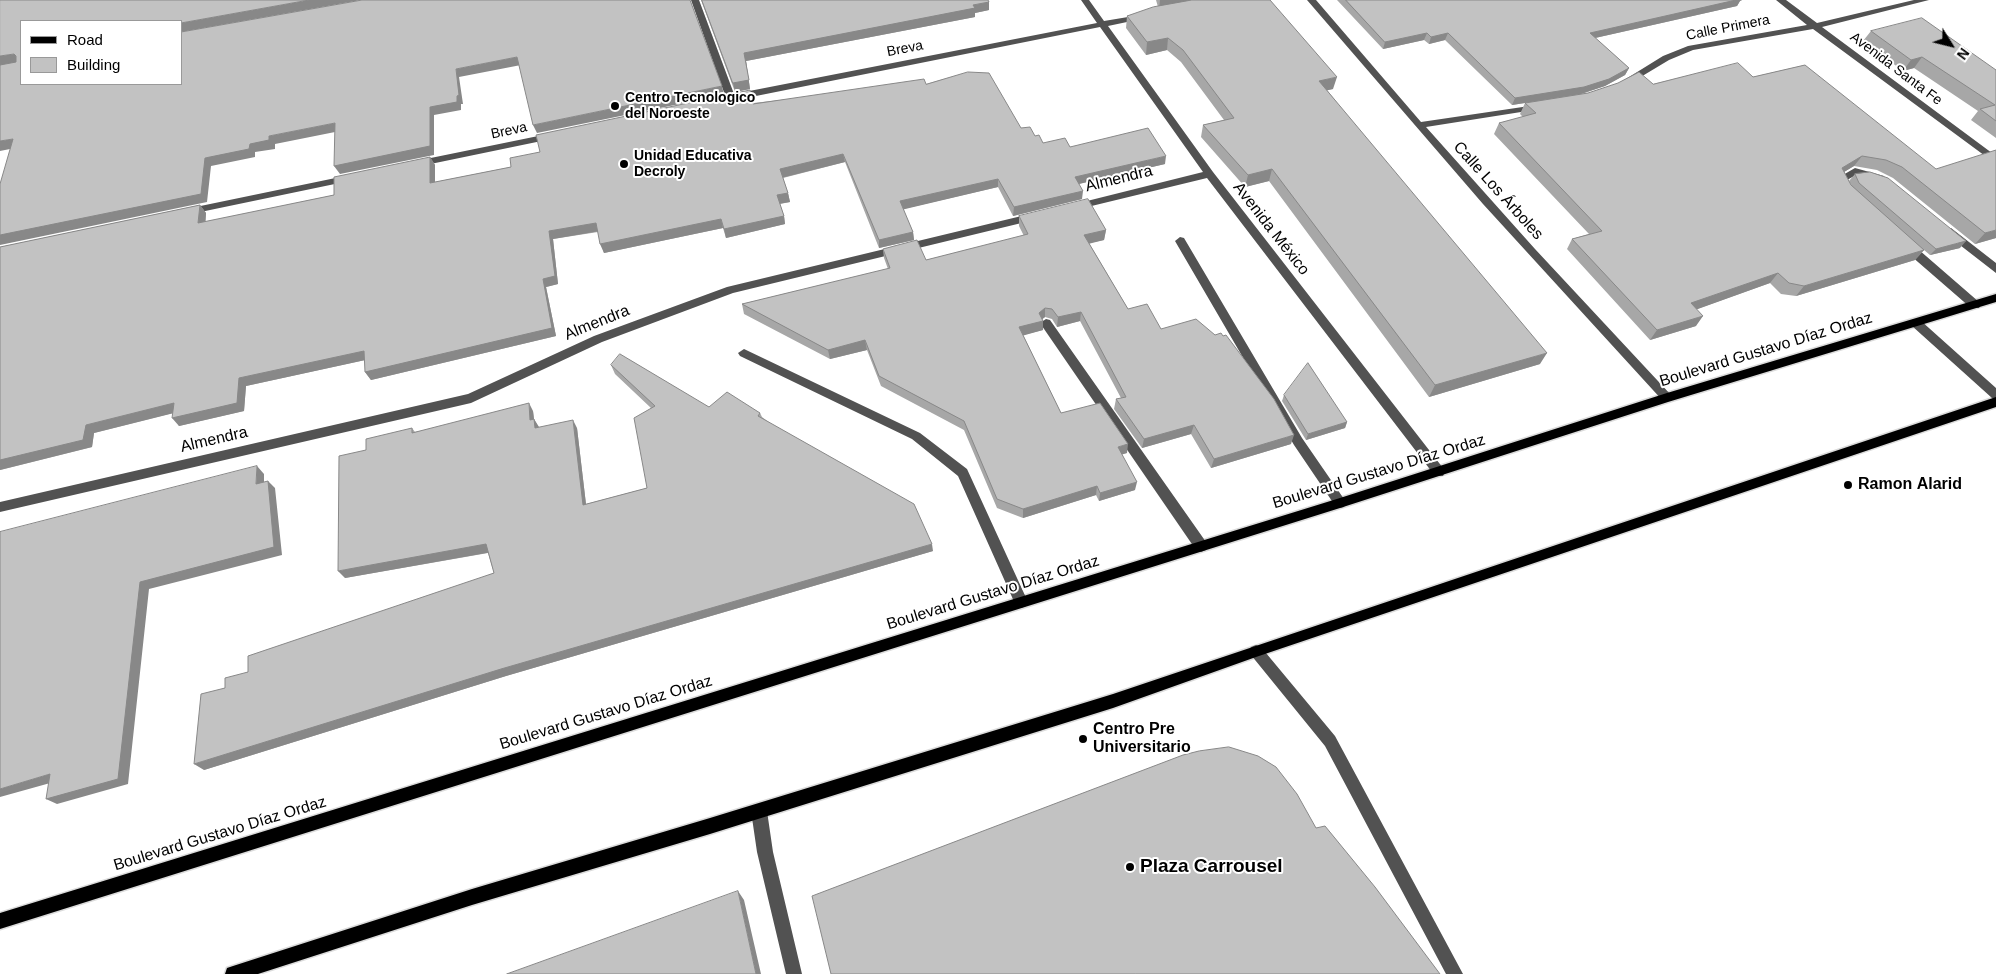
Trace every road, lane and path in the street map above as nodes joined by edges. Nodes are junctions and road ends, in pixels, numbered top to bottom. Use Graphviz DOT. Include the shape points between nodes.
graph roads {
  1 [pos="695,0"];
  2 [pos="1085,0"];
  3 [pos="1311,0"];
  4 [pos="1780,0"];
  5 [pos="1925,0"];
  6 [pos="1151,15"];
  7 [pos="1102,24"];
  8 [pos="1815,26"];
  9 [pos="1617,86"];
  10 [pos="1553,104"];
  11 [pos="1419,126"];
  12 [pos="566,133"];
  13 [pos="1996,161"];
  14 [pos="410,165"];
  15 [pos="1209,174"];
  16 [pos="361,176"];
  17 [pos="1888,181"];
  18 [pos="1854,199"];
  19 [pos="1066,209"];
  20 [pos="176,214"];
  21 [pos="1046,214"];
  22 [pos="1943,226"];
  23 [pos="1896,236"];
  24 [pos="1180,241"];
  25 [pos="1996,269"];
  26 [pos="1996,298"];
  27 [pos="1975,305"];
  28 [pos="1046,323"];
  29 [pos="1916,323"];
  30 [pos="744,353"];
  31 [pos="1996,395"];
  32 [pos="1667,398"];
  33 [pos="1996,402"];
  34 [pos="1439,472"];
  35 [pos="1340,503"];
  36 [pos="0,507"];
  37 [pos="1201,546"];
  38 [pos="1021,602"];
  39 [pos="1256,650"];
  40 [pos="759,811"];
  41 [pos="0,921"];
  42 [pos="234,974"];
  43 [pos="794,974"];
  44 [pos="1456,974"];
  1 -- 7 [label="street, Breva" via="726,99"];
  2 -- 7 [label="street, Avenida México"];
  3 -- 11 [label="street, Calle Los Árboles"];
  4 -- 8 [label="street, Avenida Santa Fe"];
  5 -- 8 [label="street, Calle Primera"];
  6 -- 7 [label="street, Breva"];
  7 -- 15 [label="street, Avenida México"];
  8 -- 9 [label="street, Calle Primera" via="1691,48 1666,58"];
  8 -- 13 [label="street, Avenida Santa Fe"];
  10 -- 11 [label="street"];
  11 -- 32 [label="street, Calle Los Árboles"];
  12 -- 14 [label="street, Breva"];
  15 -- 19 [label="street, Almendra"];
  15 -- 34 [label="street, Avenida México"];
  16 -- 20 [label="street"];
  17 -- 18 [label="street" via="1855,171 1841,179"];
  21 -- 36 [label="street, Almendra" via="731,290 598,339 470,398"];
  22 -- 25 [label="street"];
  23 -- 27 [label="street"];
  24 -- 35 [label="street" via="1297,440"];
  26 -- 27 [label="main road, Boulevard Gustavo Díaz Ordaz"];
  27 -- 29 [label="main road, Boulevard Gustavo Díaz Ordaz"];
  28 -- 37 [label="street"];
  29 -- 31 [label="street"];
  29 -- 32 [label="main road, Boulevard Gustavo Díaz Ordaz"];
  30 -- 38 [label="street" via="916,436 963,473"];
  32 -- 34 [label="main road, Boulevard Gustavo Díaz Ordaz"];
  33 -- 39 [label="main road"];
  34 -- 35 [label="main road, Boulevard Gustavo Díaz Ordaz"];
  35 -- 37 [label="main road, Boulevard Gustavo Díaz Ordaz"];
  37 -- 38 [label="main road, Boulevard Gustavo Díaz Ordaz"];
  38 -- 41 [label="main road, Boulevard Gustavo Díaz Ordaz"];
  39 -- 40 [label="main road" via="1114,701"];
  39 -- 44 [label="street" via="1330,741"];
  40 -- 42 [label="main road" via="472,897"];
  40 -- 43 [label="street" via="765,852"];
}
